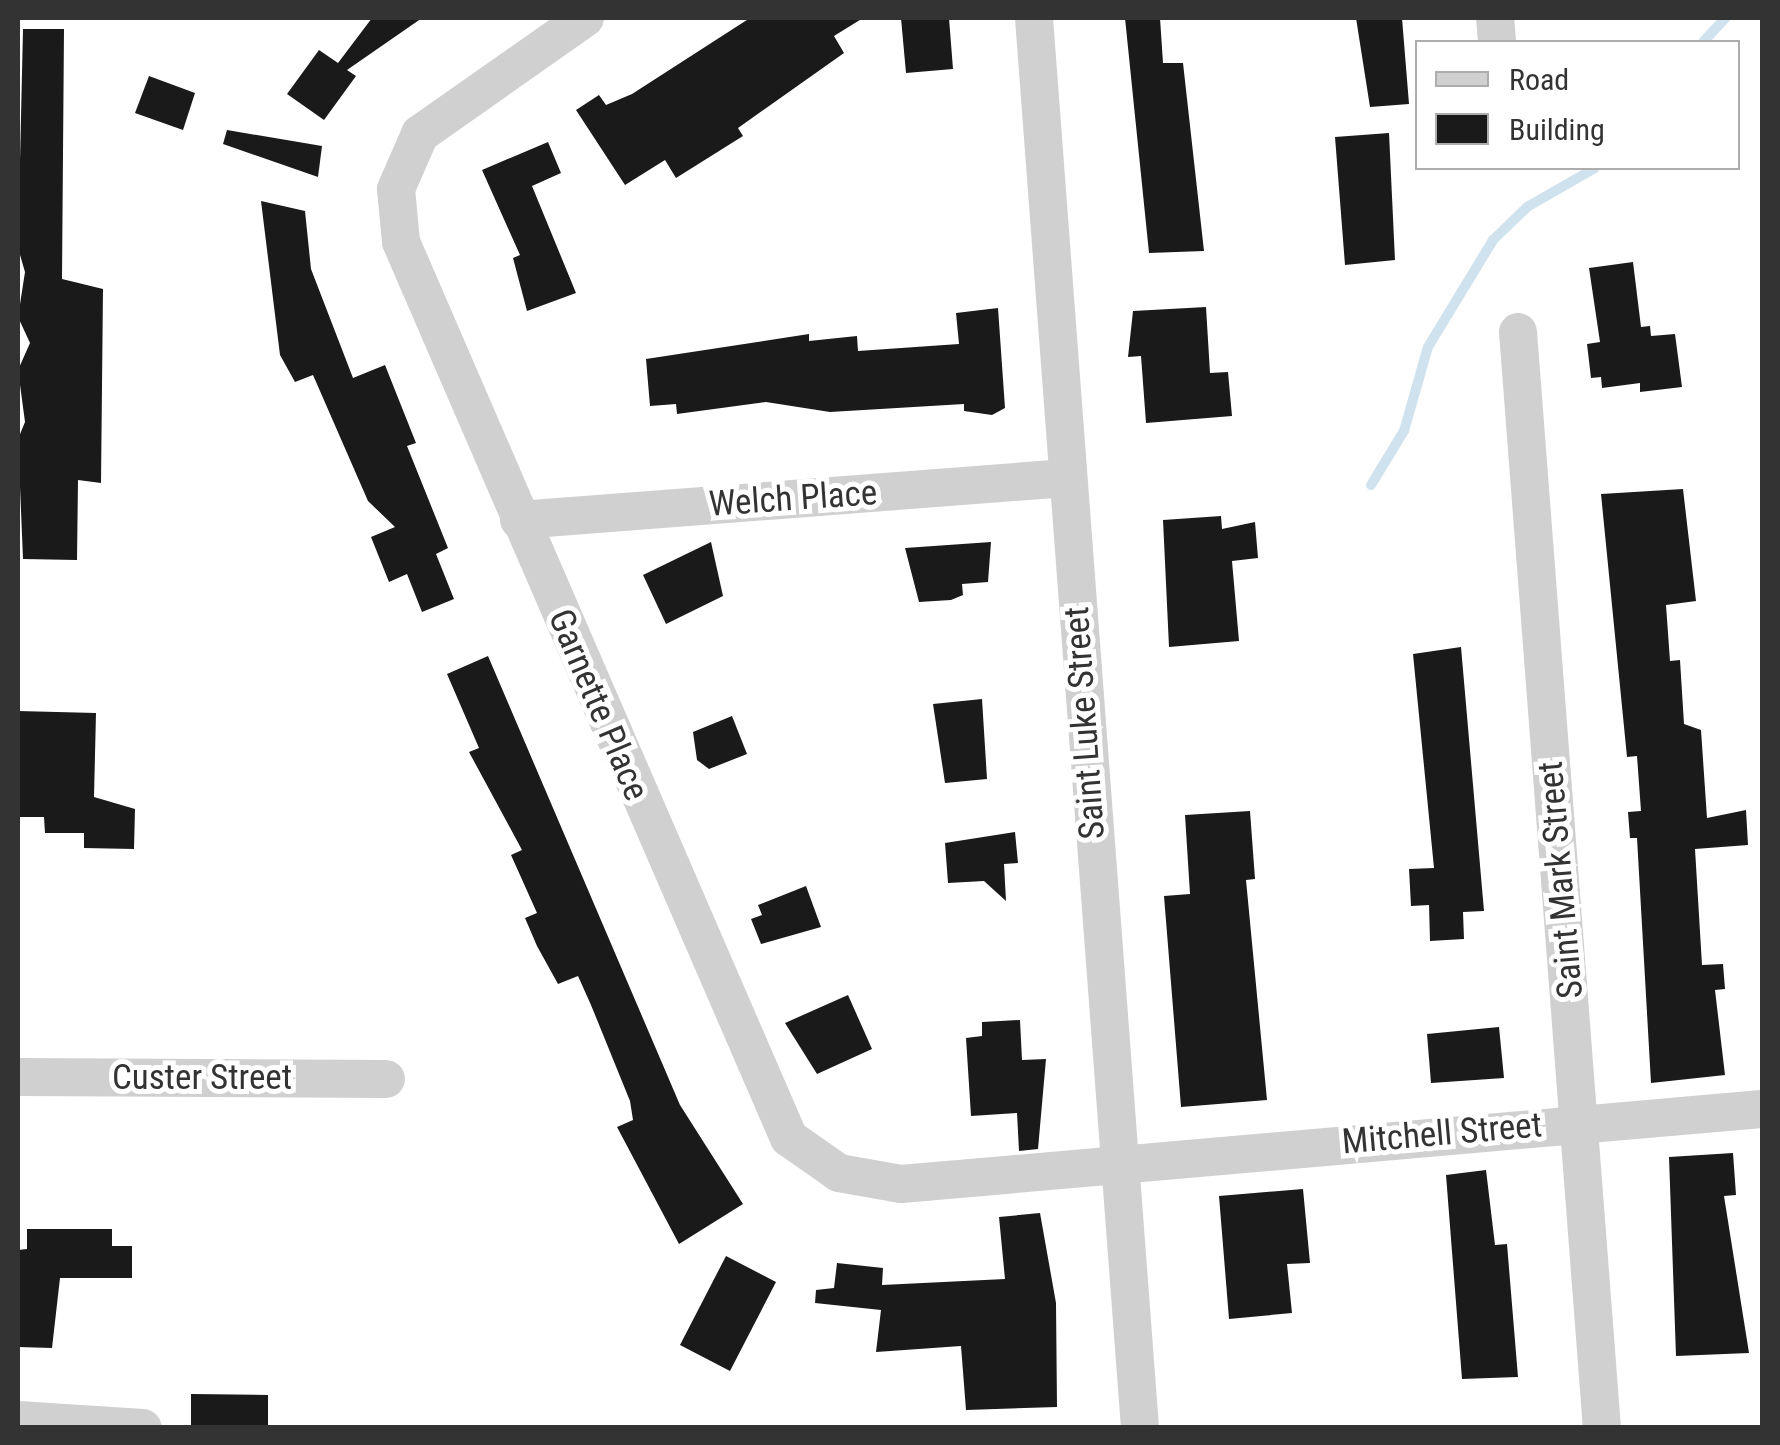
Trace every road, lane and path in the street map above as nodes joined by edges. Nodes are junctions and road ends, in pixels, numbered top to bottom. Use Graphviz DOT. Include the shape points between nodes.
graph roads {
  1 [pos="585,18"];
  2 [pos="1034,18"];
  3 [pos="1518,332"];
  4 [pos="1066,478"];
  5 [pos="519,520"];
  6 [pos="18,1077"];
  7 [pos="386,1080"];
  8 [pos="1762,1109"];
  9 [pos="1580,1122"];
  10 [pos="1122,1167"];
  11 [pos="18,1420"];
  12 [pos="142,1428"];
  13 [pos="1140,1428"];
  14 [pos="1602,1428"];
  1 -- 5 [label="street, Garnette Place" via="432,121 410,149 396,189 400,242"];
  2 -- 4 [label="street, Saint Luke Street"];
  3 -- 9 [label="street, Saint Mark Street"];
  4 -- 5 [label="street, Welch Place"];
  4 -- 10 [label="street, Saint Luke Street"];
  5 -- 10 [label="street, Garnette Place" via="789,1138 839,1173 901,1184"];
  6 -- 7 [label="street, Custer Street"];
  8 -- 9 [label="street, Mitchell Street"];
  9 -- 10 [label="street, Mitchell Street"];
  9 -- 14 [label="street, Saint Mark Street"];
  10 -- 13 [label="street, Saint Luke Street"];
  11 -- 12 [label="street"];
}
